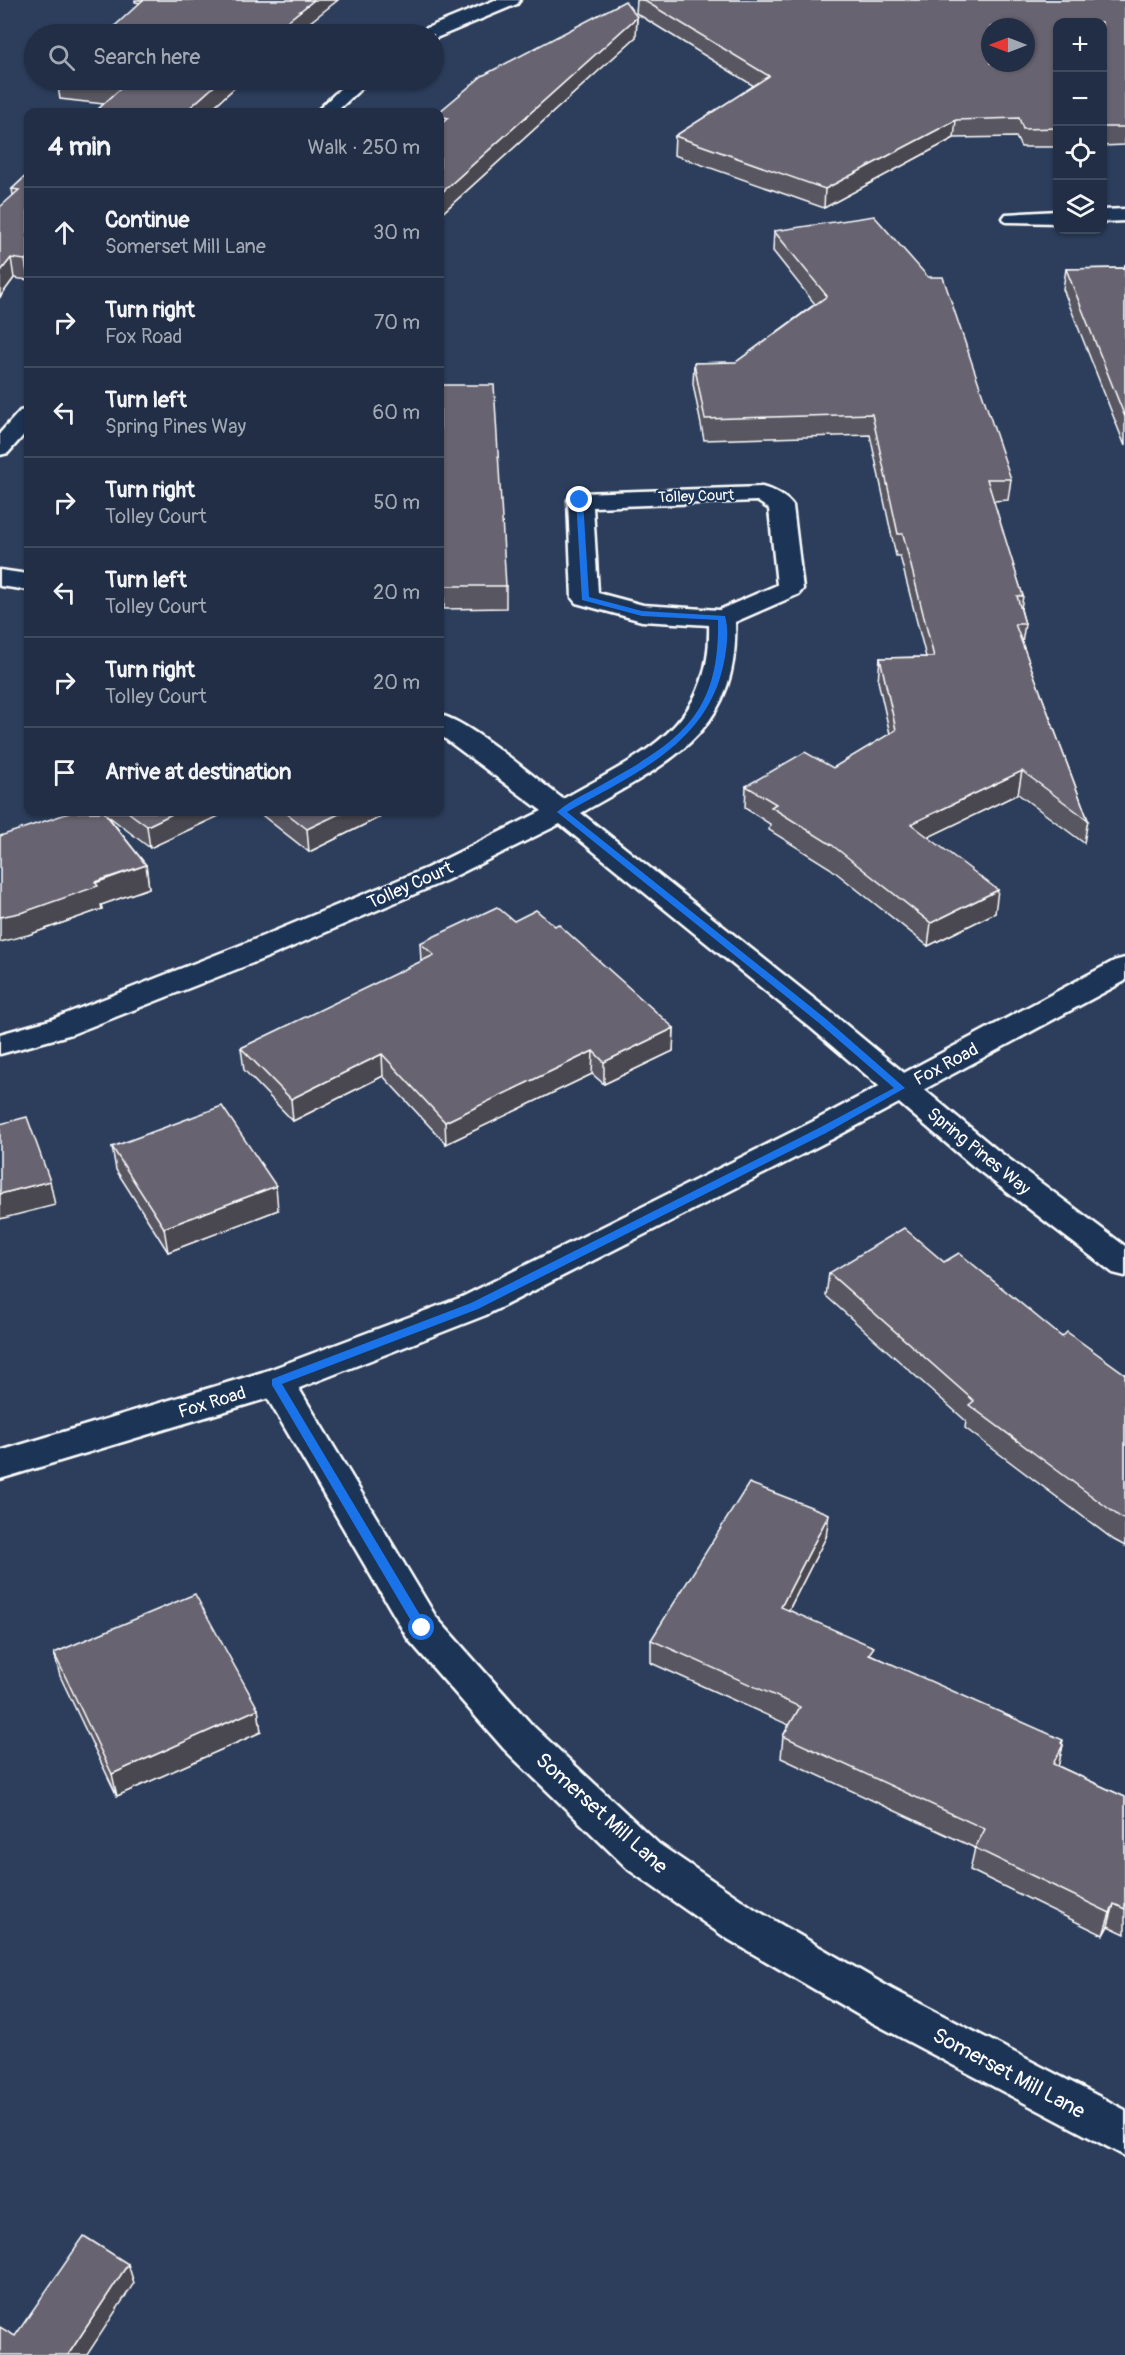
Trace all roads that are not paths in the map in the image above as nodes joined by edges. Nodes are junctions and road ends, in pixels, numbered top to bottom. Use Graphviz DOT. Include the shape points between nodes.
graph roads {
  1 [pos="511,0"];
  2 [pos="444,28"];
  3 [pos="349,90"];
  4 [pos="329,108"];
  5 [pos="1125,215"];
  6 [pos="1107,216"];
  7 [pos="1013,218"];
  8 [pos="1053,218"];
  9 [pos="24,421"];
  10 [pos="0,448"];
  11 [pos="0,578"];
  12 [pos="24,581"];
  13 [pos="722,618"];
  14 [pos="444,726"];
  15 [pos="562,812"];
  16 [pos="1125,968"];
  17 [pos="0,1044"];
  18 [pos="901,1088"];
  19 [pos="1125,1264"];
  20 [pos="276,1382"];
  21 [pos="0,1465"];
  22 [pos="1125,2134"];
  1 -- 2 [label="street"];
  3 -- 4 [label="street"];
  5 -- 6 [label="street"];
  7 -- 8 [label="street"];
  9 -- 10 [label="street"];
  11 -- 12 [label="street"];
  13 -- 13 [label="street, Tolley Court" via="642,614 585,598 580,500 762,494 781,506 790,589"];
  13 -- 15 [label="street, Tolley Court" via="723,648 718,672 707,702 688,730 659,756"];
  14 -- 15 [label="street, Spring Pines Way"];
  15 -- 17 [label="street, Tolley Court" via="437,874 262,948 61,1027"];
  15 -- 18 [label="street, Spring Pines Way"];
  16 -- 18 [label="street, Fox Road"];
  18 -- 19 [label="street, Spring Pines Way" via="985,1158"];
  18 -- 20 [label="street, Fox Road" via="474,1306"];
  20 -- 21 [label="street, Fox Road"];
  20 -- 22 [label="street, Somerset Mill Lane" via="422,1628 518,1737 644,1857 741,1924 877,2003"];
}
